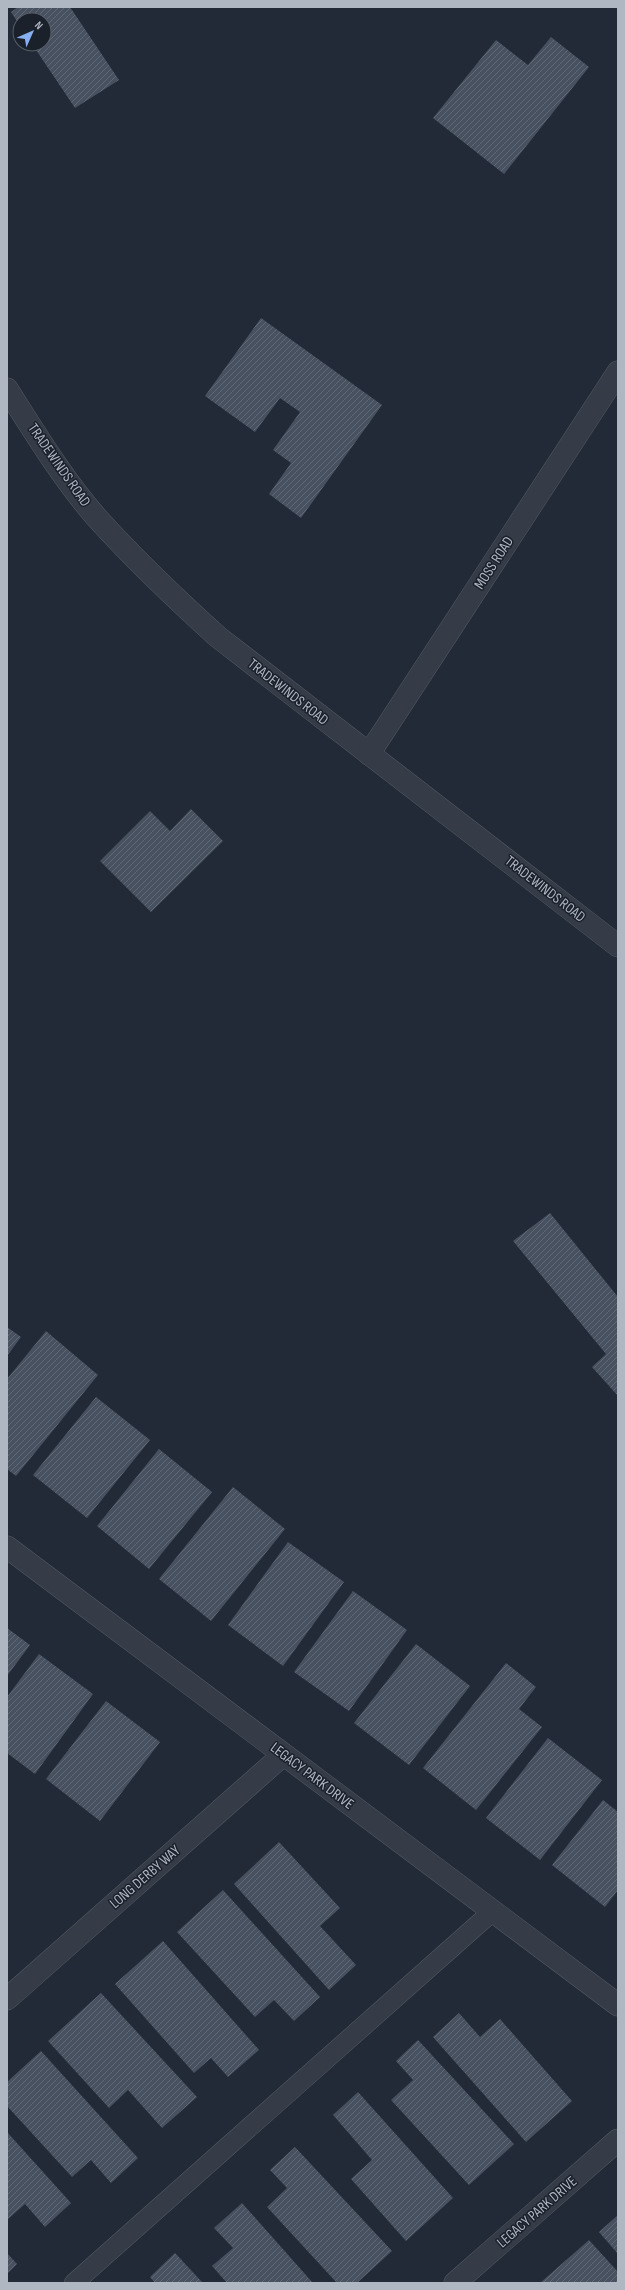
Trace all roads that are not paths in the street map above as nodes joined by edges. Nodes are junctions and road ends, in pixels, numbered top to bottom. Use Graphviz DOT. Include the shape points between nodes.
graph roads {
  1 [pos="618,372"];
  2 [pos="7,389"];
  3 [pos="369,754"];
  4 [pos="618,946"];
  5 [pos="7,1547"];
  6 [pos="283,1754"];
  7 [pos="493,1911"];
  8 [pos="7,1999"];
  9 [pos="618,2005"];
  10 [pos="618,2140"];
  11 [pos="74,2283"];
  12 [pos="455,2283"];
  1 -- 3 [label="street, MOSS ROAD"];
  2 -- 3 [label="street, TRADEWINDS ROAD" via="69,482 96,516 159,583 218,637"];
  3 -- 4 [label="street, TRADEWINDS ROAD"];
  5 -- 6 [label="street, LEGACY PARK DRIVE"];
  6 -- 7 [label="street, LEGACY PARK DRIVE"];
  6 -- 8 [label="street, LONG DERBY WAY"];
  7 -- 9 [label="street, LEGACY PARK DRIVE"];
  7 -- 11 [label="lane"];
  10 -- 12 [label="street, LEGACY PARK DRIVE"];
}
